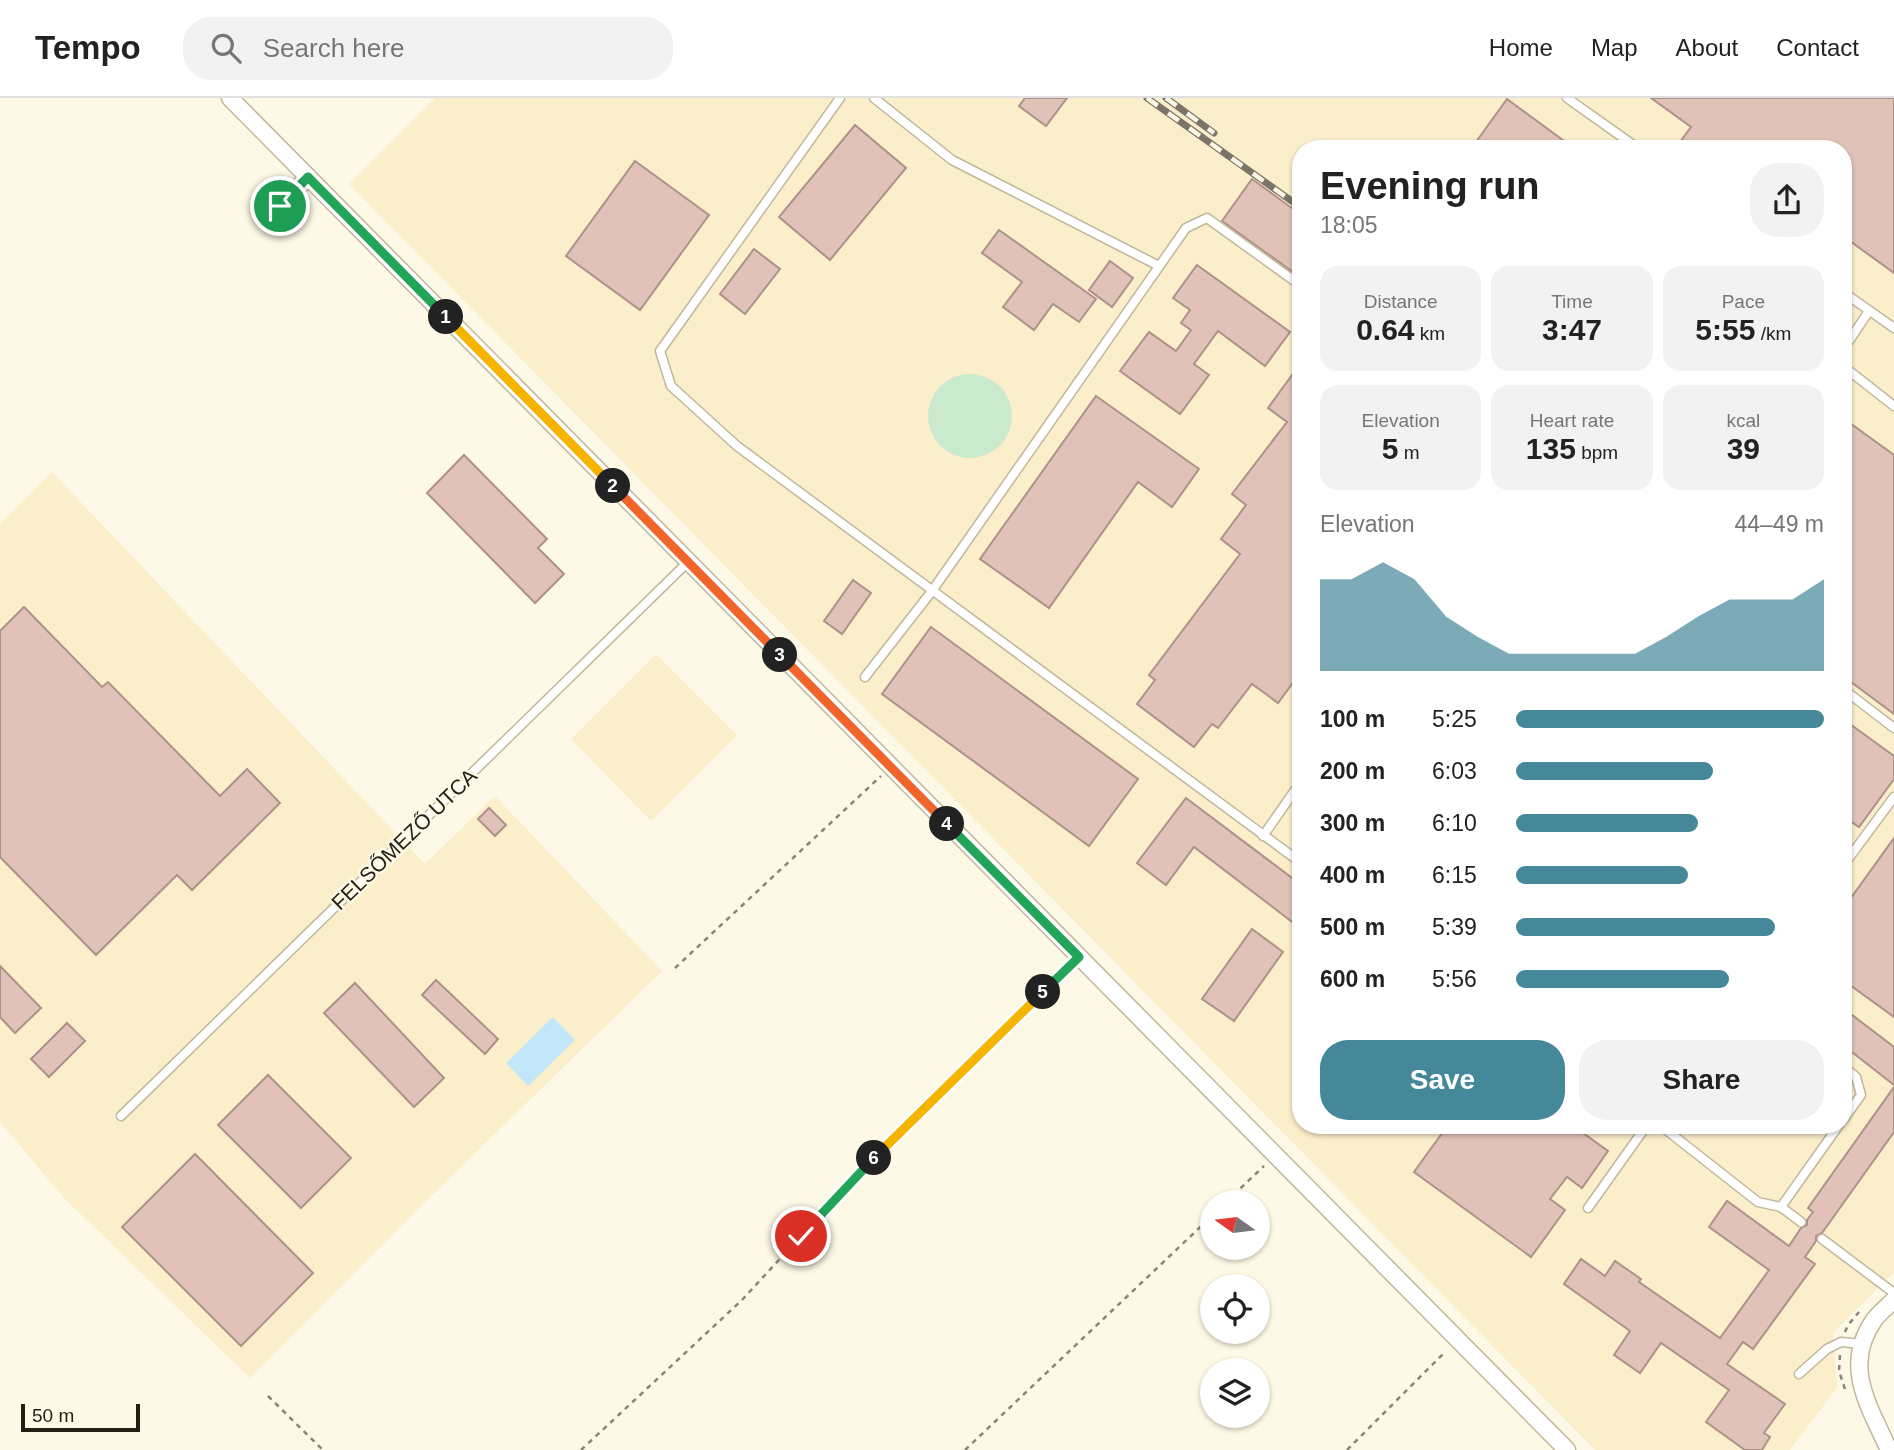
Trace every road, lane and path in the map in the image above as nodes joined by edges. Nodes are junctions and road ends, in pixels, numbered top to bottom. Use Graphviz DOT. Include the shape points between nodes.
graph roads {
  1 [pos="230,98"];
  2 [pos="840,98"];
  3 [pos="874,98"];
  4 [pos="1567,98"];
  5 [pos="1626,140"];
  6 [pos="308,177"];
  7 [pos="280,206"];
  8 [pos="1159,267"];
  9 [pos="1292,279"];
  10 [pos="1852,299"];
  11 [pos="1869,311"];
  12 [pos="1894,328"];
  13 [pos="1852,336"];
  14 [pos="1852,373"];
  15 [pos="1894,406"];
  16 [pos="688,562"];
  17 [pos="932,591"];
  18 [pos="865,677"];
  19 [pos="1852,696"];
  20 [pos="1894,728"];
  21 [pos="891,767"];
  22 [pos="1292,794"];
  23 [pos="1894,797"];
  24 [pos="1263,836"];
  25 [pos="1852,854"];
  26 [pos="1292,856"];
  27 [pos="1079,957"];
  28 [pos="675,968"];
  29 [pos="1852,1074"];
  30 [pos="1852,1108"];
  31 [pos="121,1116"];
  32 [pos="1641,1134"];
  33 [pos="1671,1134"];
  34 [pos="1833,1134"];
  35 [pos="1276,1156"];
  36 [pos="1239,1190"];
  37 [pos="1781,1207"];
  38 [pos="1588,1208"];
  39 [pos="1801,1222"];
  40 [pos="1200,1227"];
  41 [pos="1822,1239"];
  42 [pos="1894,1293"];
  43 [pos="1894,1300"];
  44 [pos="1458,1340"];
  45 [pos="1862,1344"];
  46 [pos="1799,1374"];
  47 [pos="268,1396"];
  48 [pos="323,1450"];
  49 [pos="581,1450"];
  50 [pos="965,1450"];
  51 [pos="1347,1450"];
  52 [pos="1567,1450"];
  53 [pos="1888,1450"];
  1 -- 6 [label="street"];
  2 -- 17 [label="lane" via="660,351 671,386 737,446"];
  3 -- 8 [label="lane" via="952,160"];
  4 -- 5 [label="lane"];
  6 -- 7 [label="street"];
  6 -- 16 [label="street"];
  8 -- 9 [label="lane" via="1186,228 1207,218"];
  8 -- 17 [label="lane"];
  10 -- 11 [label="lane"];
  11 -- 12 [label="lane"];
  11 -- 13 [label="lane"];
  14 -- 15 [label="lane"];
  16 -- 21 [label="street"];
  16 -- 31 [label="lane, FELSŐMEZŐ UTCA"];
  17 -- 18 [label="lane"];
  17 -- 24 [label="lane"];
  19 -- 20 [label="lane"];
  21 -- 27 [label="street"];
  21 -- 28 [label="path"];
  22 -- 24 [label="lane"];
  23 -- 25 [label="lane"];
  24 -- 26 [label="lane"];
  27 -- 35 [label="street"];
  27 -- 49 [label="path" via="859,1173 742,1300"];
  29 -- 30 [label="lane" via="1861,1095"];
  32 -- 38 [label="lane"];
  33 -- 37 [label="lane" via="1758,1202"];
  34 -- 37 [label="lane"];
  35 -- 36 [label="path"];
  35 -- 44 [label="street"];
  37 -- 39 [label="lane"];
  40 -- 50 [label="path"];
  41 -- 42 [label="lane"];
  43 -- 45 [label="street" via="1875,1319"];
  44 -- 51 [label="path"];
  44 -- 52 [label="street"];
  45 -- 46 [label="lane" via="1841,1342"];
  45 -- 53 [label="street" via="1858,1368 1863,1392"];
  47 -- 48 [label="path"];
}
